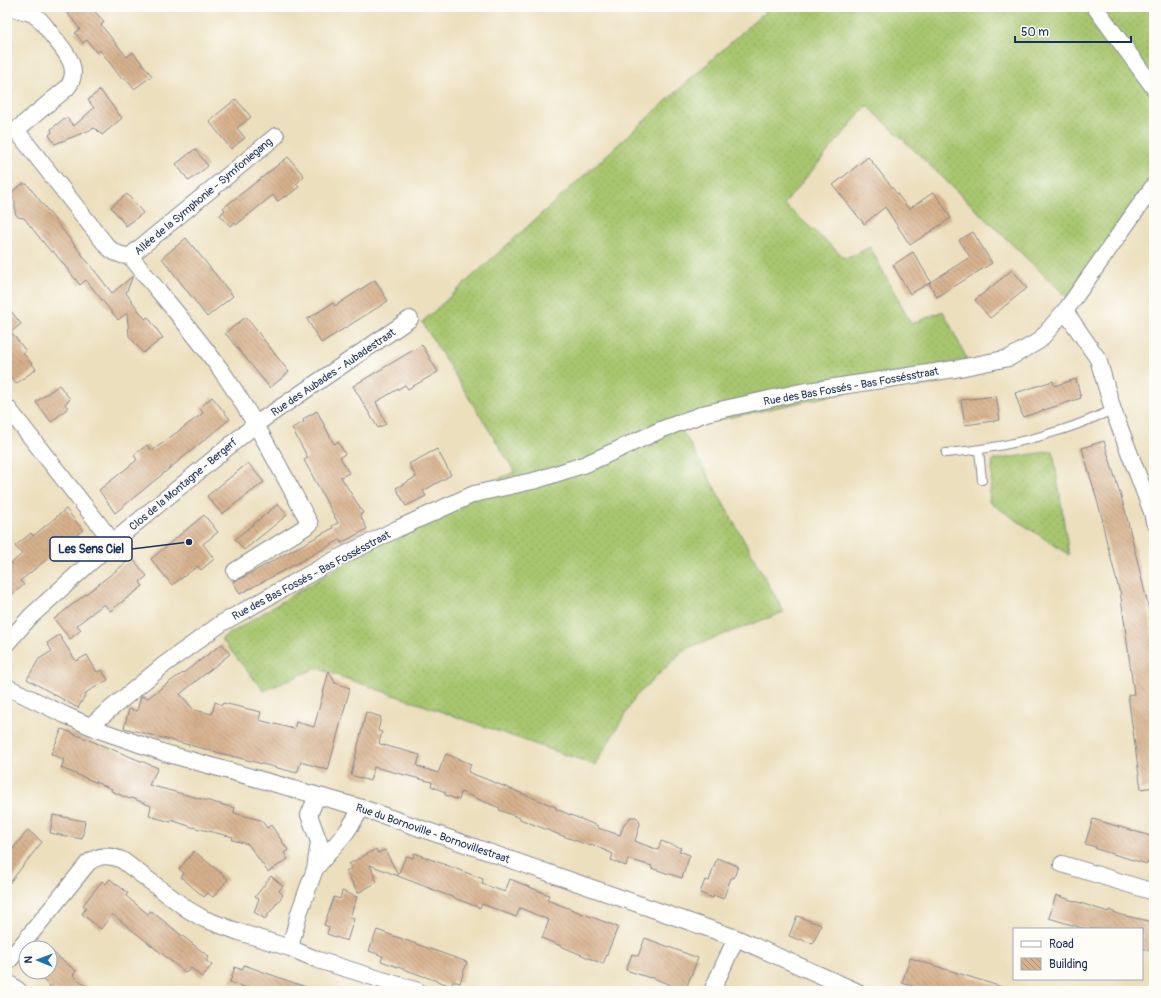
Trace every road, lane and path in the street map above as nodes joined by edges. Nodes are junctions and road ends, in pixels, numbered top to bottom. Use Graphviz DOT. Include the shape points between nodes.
graph roads {
  1 [pos="11,7"];
  2 [pos="1095,7"];
  3 [pos="1154,88"];
  4 [pos="11,128"];
  5 [pos="276,136"];
  6 [pos="1154,185"];
  7 [pos="130,256"];
  8 [pos="1065,311"];
  9 [pos="410,319"];
  10 [pos="7,407"];
  11 [pos="1113,410"];
  12 [pos="256,424"];
  13 [pos="979,450"];
  14 [pos="946,453"];
  15 [pos="982,480"];
  16 [pos="1154,522"];
  17 [pos="113,542"];
  18 [pos="235,571"];
  19 [pos="7,643"];
  20 [pos="7,687"];
  21 [pos="90,726"];
  22 [pos="317,796"];
  23 [pos="362,808"];
  24 [pos="1062,864"];
  25 [pos="315,869"];
  26 [pos="1154,892"];
  27 [pos="736,938"];
  28 [pos="290,948"];
  29 [pos="7,963"];
  30 [pos="7,982"];
  31 [pos="19,991"];
  32 [pos="418,991"];
  33 [pos="712,991"];
  34 [pos="856,991"];
  1 -- 4 [label="street" via="40,19 70,57 73,71 72,80 67,88"];
  2 -- 3 [label="street"];
  4 -- 7 [label="street" via="106,245 115,253"];
  5 -- 7 [label="street, Allée de la Symphonie - Symfoniegang"];
  6 -- 8 [label="street, Rue des Bas Fossés - Bas Fossésstraat"];
  7 -- 12 [label="street" via="225,376"];
  8 -- 11 [label="street" via="1098,359"];
  8 -- 21 [label="street, Rue des Bas Fossés - Bas Fossésstraat" via="1039,341 1009,358 955,369 801,392 706,413 663,429 586,464 537,480 474,494 336,559 222,623 165,664"];
  9 -- 12 [label="street, Rue des Aubades - Aubadestraat"];
  10 -- 17 [label="street"];
  11 -- 13 [label="lane" via="1060,431"];
  11 -- 16 [label="street"];
  12 -- 17 [label="street, Clos de la Montagne - Bergerf"];
  12 -- 18 [label="street" via="310,524"];
  13 -- 14 [label="lane"];
  13 -- 15 [label="lane"];
  17 -- 19 [label="street, Clos de la Montagne - Bergerf" via="31,616"];
  20 -- 21 [label="street, Rue du Bornoville - Bornovillestraat"];
  21 -- 22 [label="street, Rue du Bornoville - Bornovillestraat" via="183,760"];
  22 -- 23 [label="street, Rue du Bornoville - Bornovillestraat"];
  22 -- 25 [label="street" via="309,815 319,842"];
  23 -- 25 [label="street" via="347,831"];
  23 -- 27 [label="street, Rue du Bornoville - Bornovillestraat"];
  24 -- 26 [label="street"];
  25 -- 28 [label="street"];
  27 -- 33 [label="street"];
  27 -- 34 [label="street, Rue du Bornoville - Bornovillestraat"];
  28 -- 29 [label="street" via="204,919 187,909 127,862 106,856 88,863"];
  28 -- 32 [label="street" via="318,960"];
  30 -- 31 [label="street"];
}
